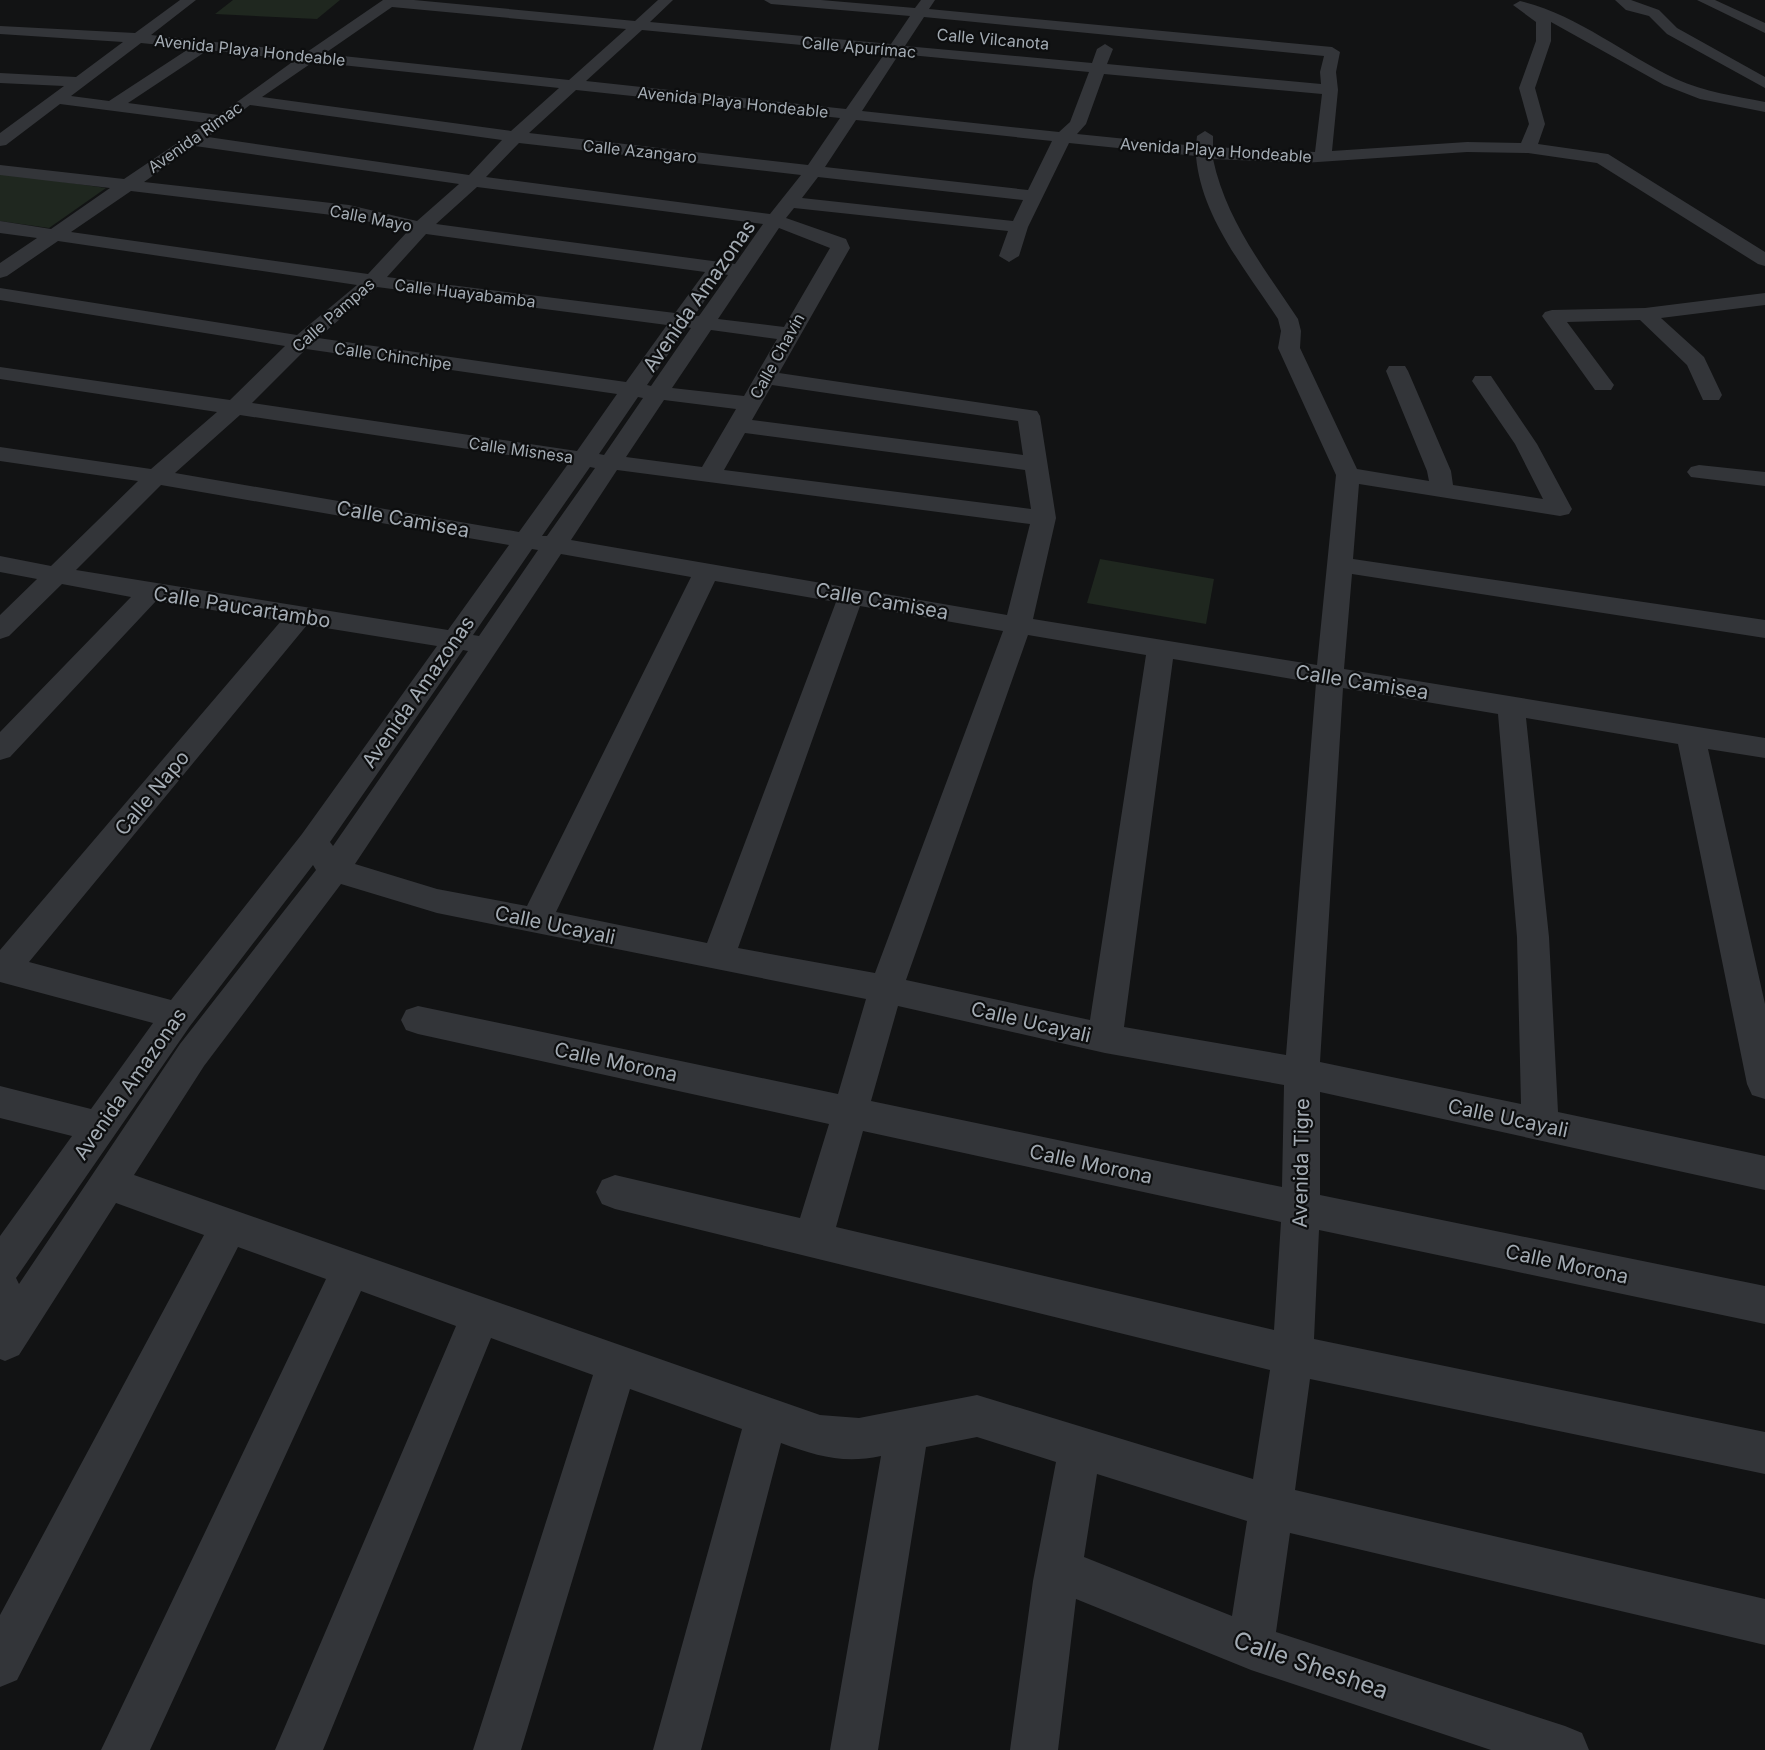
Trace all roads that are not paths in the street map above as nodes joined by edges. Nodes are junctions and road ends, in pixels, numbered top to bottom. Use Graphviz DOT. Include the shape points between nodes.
graph roads {
  1 [pos="189,0"];
  2 [pos="531,0"];
  3 [pos="771,0"];
  4 [pos="1622,0"];
  5 [pos="1704,0"];
  6 [pos="391,1"];
  7 [pos="1516,2"];
  8 [pos="668,6"];
  9 [pos="924,6"];
  10 [pos="515,14"];
  11 [pos="0,17"];
  12 [pos="1114,22"];
  13 [pos="153,26"];
  14 [pos="638,26"];
  15 [pos="1765,29"];
  16 [pos="0,30"];
  17 [pos="929,33"];
  18 [pos="898,37"];
  19 [pos="135,38"];
  20 [pos="328,43"];
  21 [pos="206,45"];
  22 [pos="311,56"];
  23 [pos="1097,69"];
  24 [pos="0,78"];
  25 [pos="578,79"];
  26 [pos="81,82"];
  27 [pos="1765,82"];
  28 [pos="1330,90"];
  29 [pos="58,99"];
  30 [pos="247,100"];
  31 [pos="112,106"];
  32 [pos="1765,107"];
  33 [pos="846,108"];
  34 [pos="222,120"];
  35 [pos="0,122"];
  36 [pos="25,123"];
  37 [pos="1078,124"];
  38 [pos="515,137"];
  39 [pos="1063,137"];
  40 [pos="190,140"];
  41 [pos="0,141"];
  42 [pos="1204,144"];
  43 [pos="1528,148"];
  44 [pos="1323,158"];
  45 [pos="789,168"];
  46 [pos="0,170"];
  47 [pos="813,171"];
  48 [pos="472,180"];
  49 [pos="124,186"];
  50 [pos="1035,196"];
  51 [pos="790,202"];
  52 [pos="765,218"];
  53 [pos="1019,226"];
  54 [pos="0,227"];
  55 [pos="421,228"];
  56 [pos="54,235"];
  57 [pos="1009,256"];
  58 [pos="1765,260"];
  59 [pos="731,269"];
  60 [pos="0,272"];
  61 [pos="373,281"];
  62 [pos="0,294"];
  63 [pos="1763,301"];
  64 [pos="1645,314"];
  65 [pos="681,320"];
  66 [pos="706,323"];
  67 [pos="788,334"];
  68 [pos="301,342"];
  69 [pos="1398,371"];
  70 [pos="0,373"];
  71 [pos="767,378"];
  72 [pos="1483,381"];
  73 [pos="1603,385"];
  74 [pos="632,390"];
  75 [pos="658,393"];
  76 [pos="1710,396"];
  77 [pos="751,404"];
  78 [pos="234,408"];
  79 [pos="739,425"];
  80 [pos="0,454"];
  81 [pos="583,459"];
  82 [pos="610,463"];
  83 [pos="1036,464"];
  84 [pos="1699,472"];
  85 [pos="1348,475"];
  86 [pos="709,476"];
  87 [pos="156,477"];
  88 [pos="1765,479"];
  89 [pos="1442,490"];
  90 [pos="1044,518"];
  91 [pos="526,540"];
  92 [pos="554,545"];
  93 [pos="0,564"];
  94 [pos="1342,565"];
  95 [pos="707,571"];
  96 [pos="58,576"];
  97 [pos="150,592"];
  98 [pos="851,596"];
  99 [pos="300,616"];
  100 [pos="1017,625"];
  101 [pos="1765,629"];
  102 [pos="0,630"];
  103 [pos="455,640"];
  104 [pos="485,645"];
  105 [pos="1161,648"];
  106 [pos="1330,677"];
  107 [pos="1511,706"];
  108 [pos="1691,736"];
  109 [pos="1765,748"];
  110 [pos="0,750"];
  111 [pos="312,842"];
  112 [pos="334,870"];
  113 [pos="535,922"];
  114 [pos="718,958"];
  115 [pos="2,969"];
  116 [pos="886,989"];
  117 [pos="178,1016"];
  118 [pos="418,1020"];
  119 [pos="1105,1038"];
  120 [pos="1302,1073"];
  121 [pos="1765,1084"];
  122 [pos="0,1102"];
  123 [pos="850,1112"];
  124 [pos="1540,1125"];
  125 [pos="99,1127"];
  126 [pos="1765,1173"];
  127 [pos="108,1183"];
  128 [pos="615,1192"];
  129 [pos="1301,1209"];
  130 [pos="229,1226"];
  131 [pos="813,1240"];
  132 [pos="0,1268"];
  133 [pos="351,1269"];
  134 [pos="0,1287"];
  135 [pos="1765,1305"];
  136 [pos="480,1316"];
  137 [pos="5,1340"];
  138 [pos="1293,1355"];
  139 [pos="617,1365"];
  140 [pos="766,1419"];
  141 [pos="907,1431"];
  142 [pos="1080,1448"];
  143 [pos="1765,1453"];
  144 [pos="1270,1506"];
  145 [pos="1059,1574"];
  146 [pos="1765,1622"];
  147 [pos="1251,1647"];
  148 [pos="0,1663"];
  149 [pos="125,1750"];
  150 [pos="300,1750"];
  151 [pos="497,1750"];
  152 [pos="677,1750"];
  153 [pos="854,1750"];
  154 [pos="1034,1750"];
  155 [pos="1565,1750"];
  1 -- 13 [label="street"];
  2 -- 10 [label="street"];
  3 -- 9 [label="street"];
  4 -- 27 [label="street" via="1653,13 1672,31"];
  5 -- 15 [label="street"];
  6 -- 10 [label="street, Calle Apurímac"];
  6 -- 20 [label="street, Avenida Rimac"];
  7 -- 32 [label="street" via="1567,22 1670,82 1706,96"];
  7 -- 43 [label="street" via="1543,20 1545,34 1527,88 1529,109 1537,124"];
  8 -- 14 [label="street, Calle Pampas"];
  9 -- 12 [label="street"];
  9 -- 18 [label="street, Avenida Amazonas"];
  10 -- 14 [label="street, Calle Apurímac"];
  11 -- 13 [label="street, Avenida Playa Hondeable"];
  12 -- 23 [label="street"];
  12 -- 28 [label="street" via="1332,52 1322,71"];
  13 -- 19 [label="street"];
  13 -- 20 [label="street, Avenida Playa Hondeable"];
  14 -- 18 [label="street, Calle Apurímac"];
  14 -- 25 [label="street, Calle Pampas"];
  16 -- 19 [label="street, Avenida Playa Hondeable"];
  17 -- 18 [label="street, Calle Vilcanota"];
  18 -- 23 [label="street, Calle Apurímac"];
  18 -- 33 [label="street, Avenida Amazonas"];
  19 -- 21 [label="street, Avenida Playa Hondeable"];
  19 -- 26 [label="street"];
  20 -- 22 [label="street, Avenida Rimac"];
  20 -- 25 [label="street, Avenida Playa Hondeable"];
  21 -- 22 [label="street, Avenida Playa Hondeable"];
  21 -- 31 [label="street"];
  22 -- 25 [label="street, Avenida Playa Hondeable"];
  22 -- 30 [label="street, Avenida Rimac"];
  23 -- 28 [label="street, Calle Apurímac"];
  23 -- 37 [label="street"];
  24 -- 26 [label="street"];
  25 -- 33 [label="street, Avenida Playa Hondeable"];
  25 -- 33 [label="street, Avenida Playa Hondeable"];
  25 -- 38 [label="street, Calle Pampas"];
  26 -- 29 [label="street"];
  28 -- 44 [label="street"];
  29 -- 31 [label="street"];
  29 -- 36 [label="street"];
  30 -- 34 [label="street, Avenida Rimac"];
  30 -- 38 [label="street, Calle Azangaro"];
  31 -- 34 [label="street"];
  33 -- 37 [label="street, Avenida Playa Hondeable"];
  33 -- 39 [label="street, Avenida Playa Hondeable"];
  33 -- 45 [label="street, Avenida Amazonas"];
  33 -- 47 [label="street, Avenida Amazonas"];
  34 -- 40 [label="street, Avenida Rimac"];
  35 -- 36 [label="street"];
  36 -- 41 [label="street"];
  37 -- 39 [label="street"];
  37 -- 42 [label="street, Avenida Playa Hondeable"];
  38 -- 45 [label="street, Calle Azangaro"];
  38 -- 48 [label="street, Calle Pampas"];
  39 -- 42 [label="street, Avenida Playa Hondeable"];
  39 -- 50 [label="street"];
  40 -- 48 [label="street"];
  40 -- 49 [label="street, Avenida Rimac"];
  42 -- 44 [label="street, Avenida Playa Hondeable"];
  42 -- 85 [label="street" via="1204,165 1222,216 1288,319 1289,348"];
  43 -- 44 [label="street, Avenida Playa Hondeable" via="1428,148"];
  43 -- 58 [label="street, Avenida Playa Hondeable" via="1602,158"];
  45 -- 47 [label="street, Calle Azangaro"];
  45 -- 52 [label="street, Avenida Amazonas"];
  46 -- 49 [label="street, Calle Mayo"];
  47 -- 50 [label="street, Calle Azangaro"];
  47 -- 51 [label="street, Avenida Amazonas"];
  48 -- 52 [label="street"];
  48 -- 55 [label="street, Calle Pampas"];
  49 -- 55 [label="street, Calle Mayo" via="349,211"];
  49 -- 56 [label="street, Avenida Rimac"];
  50 -- 53 [label="street"];
  51 -- 52 [label="street, Avenida Amazonas"];
  51 -- 53 [label="street"];
  52 -- 59 [label="street, Avenida Amazonas"];
  52 -- 67 [label="street, Calle Chavín" via="832,239 840,248"];
  53 -- 57 [label="street"];
  54 -- 56 [label="street, Calle Huayabamba"];
  55 -- 59 [label="street, Calle Mayo"];
  55 -- 61 [label="street, Calle Pampas"];
  56 -- 60 [label="street, Avenida Rimac"];
  56 -- 61 [label="street, Calle Huayabamba"];
  59 -- 65 [label="street, Avenida Amazonas"];
  59 -- 66 [label="street, Avenida Amazonas"];
  61 -- 65 [label="street, Calle Huayabamba"];
  61 -- 68 [label="street, Calle Pampas"];
  62 -- 68 [label="street, Calle Chinchipe"];
  63 -- 64 [label="street"];
  64 -- 73 [label="street" via="1552,316"];
  64 -- 76 [label="street" via="1696,362"];
  65 -- 66 [label="street, Calle Huayabamba"];
  65 -- 74 [label="street, Avenida Amazonas"];
  66 -- 67 [label="street, Calle Huayabamba"];
  66 -- 75 [label="street, Avenida Amazonas"];
  67 -- 71 [label="street, Calle Chavín"];
  68 -- 74 [label="street, Calle Chinchipe"];
  68 -- 78 [label="street, Calle Pampas"];
  69 -- 89 [label="street" via="1440,471"];
  70 -- 78 [label="street, Calle Misnesa"];
  71 -- 77 [label="street, Calle Chavín"];
  71 -- 83 [label="street" via="1029,416"];
  72 -- 89 [label="street" via="1526,444 1560,509"];
  74 -- 75 [label="street, Calle Chinchipe"];
  74 -- 81 [label="street, Avenida Amazonas"];
  75 -- 77 [label="street, Calle Chinchipe"];
  75 -- 82 [label="street, Avenida Amazonas"];
  77 -- 79 [label="street, Calle Chavín"];
  78 -- 81 [label="street, Calle Misnesa"];
  78 -- 87 [label="street, Calle Pampas"];
  79 -- 83 [label="street"];
  79 -- 86 [label="street, Calle Chavín"];
  80 -- 87 [label="street, Calle Camisea"];
  81 -- 82 [label="street, Calle Misnesa"];
  81 -- 91 [label="street, Avenida Amazonas"];
  82 -- 86 [label="street, Calle Misnesa"];
  82 -- 92 [label="street, Avenida Amazonas"];
  83 -- 90 [label="street"];
  84 -- 88 [label="street"];
  85 -- 89 [label="street"];
  85 -- 94 [label="street, Avenida Tigre"];
  86 -- 90 [label="street, Calle Misnesa"];
  87 -- 91 [label="street, Calle Camisea"];
  87 -- 96 [label="street, Calle Pampas"];
  90 -- 100 [label="street"];
  91 -- 92 [label="street, Calle Camisea"];
  91 -- 103 [label="street, Avenida Amazonas"];
  92 -- 95 [label="street, Calle Camisea"];
  92 -- 104 [label="street, Avenida Amazonas"];
  93 -- 96 [label="street, Calle Paucartambo"];
  94 -- 101 [label="street"];
  94 -- 106 [label="street, Avenida Tigre"];
  95 -- 98 [label="street, Calle Camisea"];
  95 -- 113 [label="street"];
  96 -- 97 [label="street, Calle Paucartambo"];
  96 -- 102 [label="street, Calle Pampas"];
  97 -- 99 [label="street, Calle Paucartambo"];
  97 -- 110 [label="street"];
  98 -- 100 [label="street, Calle Camisea"];
  98 -- 114 [label="street"];
  99 -- 103 [label="street, Calle Paucartambo"];
  99 -- 115 [label="street, Calle Napo"];
  100 -- 105 [label="street, Calle Camisea"];
  100 -- 116 [label="street"];
  103 -- 104 [label="street, Calle Paucartambo"];
  103 -- 111 [label="street, Avenida Amazonas"];
  104 -- 112 [label="street, Avenida Amazonas"];
  105 -- 106 [label="street, Calle Camisea"];
  105 -- 119 [label="street"];
  106 -- 107 [label="street, Calle Camisea"];
  106 -- 120 [label="street, Avenida Tigre"];
  107 -- 108 [label="street, Calle Camisea"];
  107 -- 124 [label="street" via="1533,937"];
  108 -- 109 [label="street, Calle Camisea"];
  108 -- 121 [label="street"];
  111 -- 112 [label="street"];
  111 -- 117 [label="street, Avenida Amazonas"];
  112 -- 113 [label="street, Calle Ucayali" via="437,901"];
  112 -- 127 [label="street, Avenida Amazonas" via="192,1055"];
  113 -- 114 [label="street, Calle Ucayali"];
  114 -- 116 [label="street, Calle Ucayali"];
  115 -- 117 [label="street"];
  116 -- 119 [label="street, Calle Ucayali"];
  116 -- 123 [label="street"];
  117 -- 125 [label="street, Avenida Amazonas"];
  118 -- 123 [label="street, Calle Morona"];
  119 -- 120 [label="street, Calle Ucayali"];
  120 -- 124 [label="street, Calle Ucayali"];
  120 -- 129 [label="street, Avenida Tigre"];
  122 -- 125 [label="street"];
  123 -- 129 [label="street, Calle Morona"];
  123 -- 131 [label="street"];
  124 -- 126 [label="street, Calle Ucayali"];
  125 -- 132 [label="street, Avenida Amazonas"];
  127 -- 130 [label="street"];
  127 -- 137 [label="street, Avenida Amazonas"];
  128 -- 131 [label="street"];
  129 -- 135 [label="street, Calle Morona"];
  129 -- 138 [label="street, Avenida Tigre"];
  130 -- 133 [label="street"];
  130 -- 148 [label="street"];
  131 -- 138 [label="street"];
  133 -- 136 [label="street"];
  133 -- 149 [label="street"];
  134 -- 137 [label="street"];
  136 -- 139 [label="street"];
  136 -- 150 [label="street"];
  138 -- 143 [label="street"];
  138 -- 144 [label="street, Avenida Tigre"];
  139 -- 140 [label="street"];
  139 -- 151 [label="street"];
  140 -- 141 [label="street" via="820,1436 859,1439"];
  140 -- 152 [label="street"];
  141 -- 142 [label="street" via="977,1416"];
  141 -- 153 [label="street"];
  142 -- 144 [label="street"];
  142 -- 145 [label="street"];
  144 -- 146 [label="street"];
  144 -- 147 [label="street, Avenida Tigre"];
  145 -- 147 [label="street, Calle Sheshea" via="1067,1573"];
  145 -- 154 [label="street"];
  147 -- 155 [label="street, Calle Sheshea"];
}
